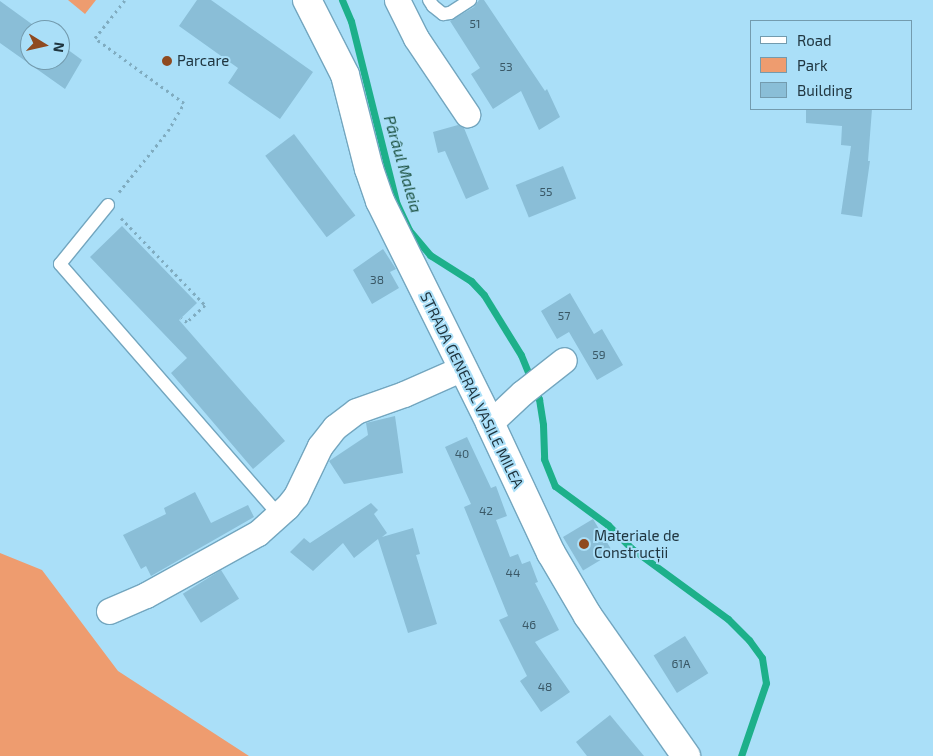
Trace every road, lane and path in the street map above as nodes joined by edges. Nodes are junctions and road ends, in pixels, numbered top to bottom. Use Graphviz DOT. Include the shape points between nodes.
graph roads {
  1 [pos="124,0"];
  2 [pos="307,0"];
  3 [pos="397,0"];
  4 [pos="429,0"];
  5 [pos="470,0"];
  6 [pos="467,114"];
  7 [pos="108,205"];
  8 [pos="182,318"];
  9 [pos="554,367"];
  10 [pos="463,368"];
  11 [pos="490,423"];
  12 [pos="279,515"];
  13 [pos="109,611"];
  14 [pos="686,756"];
  1 -- 7 [label="path" via="96,38 184,103 168,131"];
  2 -- 10 [label="main road, STRADA GENERAL VASILE MILEA" via="345,75 380,201"];
  3 -- 6 [label="street" via="416,38"];
  4 -- 5 [label="lane" via="443,14"];
  7 -- 8 [label="path" via="205,305 187,322"];
  7 -- 12 [label="lane" via="60,264"];
  9 -- 11 [label="street"];
  10 -- 11 [label="main road, STRADA GENERAL VASILE MILEA"];
  10 -- 12 [label="street" via="356,411 335,426 320,446 296,496"];
  11 -- 14 [label="main road, STRADA GENERAL VASILE MILEA" via="569,588"];
  12 -- 13 [label="street" via="258,533 146,595"];
}
